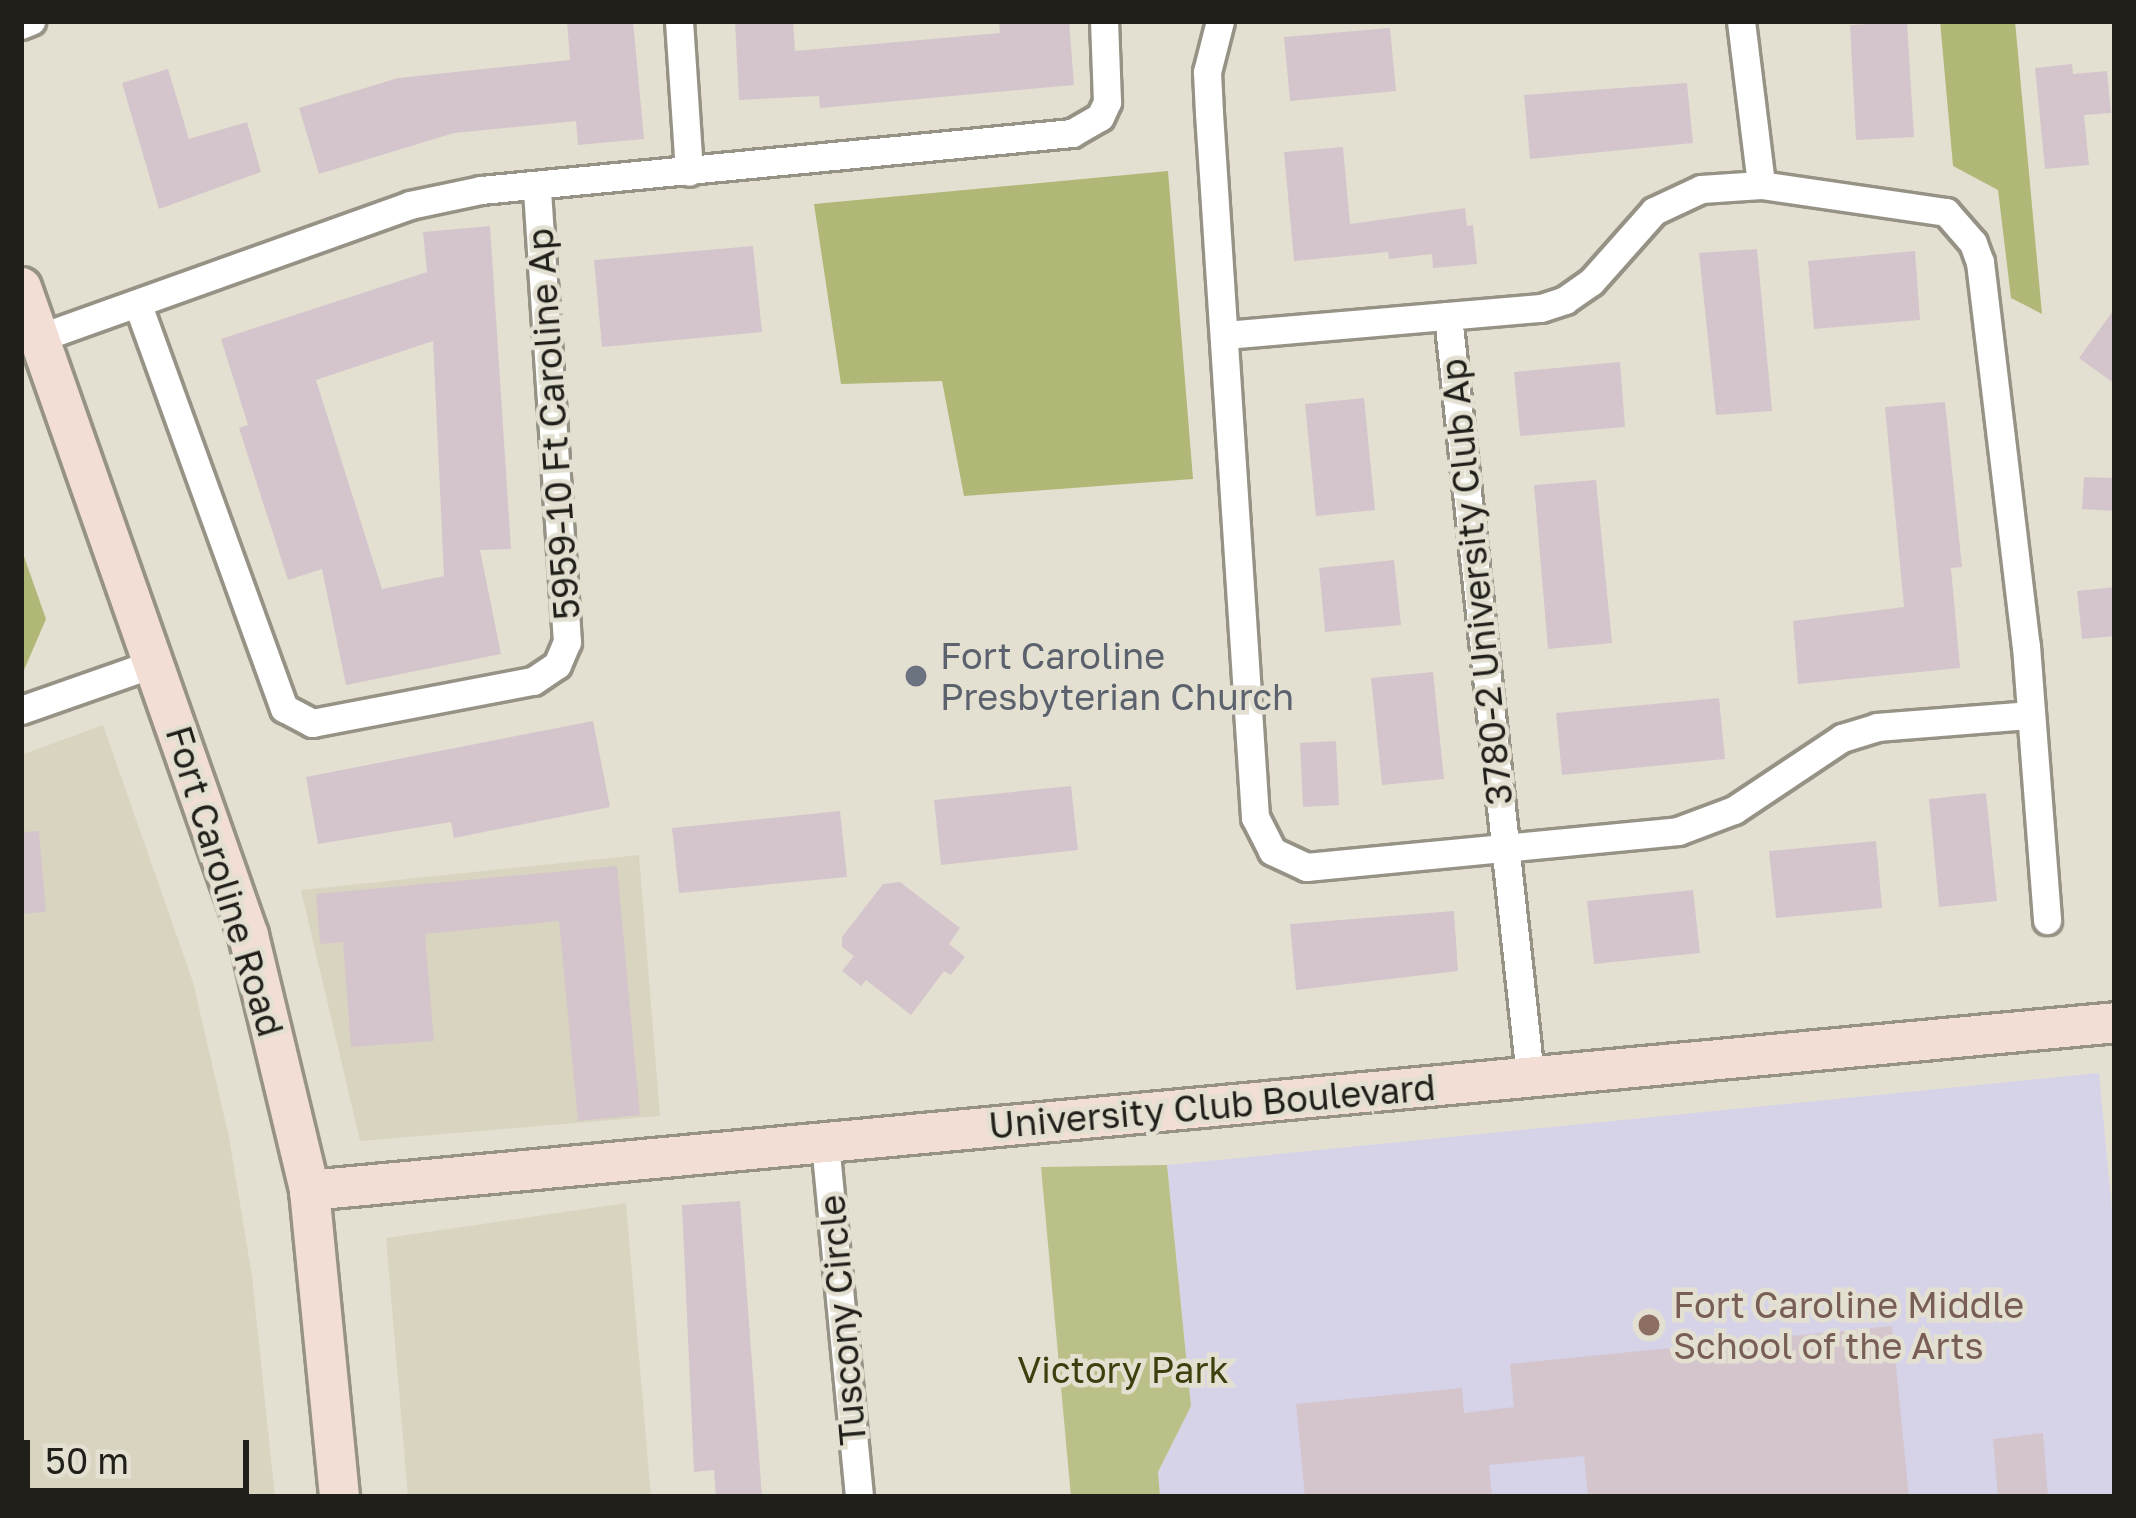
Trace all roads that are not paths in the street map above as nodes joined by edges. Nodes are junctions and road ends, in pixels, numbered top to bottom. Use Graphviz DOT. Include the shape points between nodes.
graph roads {
  1 [pos="31,21"];
  2 [pos="679,21"];
  3 [pos="1104,21"];
  4 [pos="1220,21"];
  5 [pos="1741,21"];
  6 [pos="21,25"];
  7 [pos="689,172"];
  8 [pos="1761,185"];
  9 [pos="537,187"];
  10 [pos="21,287"];
  11 [pos="137,305"];
  12 [pos="1448,316"];
  13 [pos="1225,335"];
  14 [pos="39,338"];
  15 [pos="155,664"];
  16 [pos="21,710"];
  17 [pos="2031,715"];
  18 [pos="1502,848"];
  19 [pos="2047,920"];
  20 [pos="2115,1022"];
  21 [pos="1530,1076"];
  22 [pos="825,1143"];
  23 [pos="309,1190"];
  24 [pos="339,1497"];
  25 [pos="859,1497"];
  1 -- 6 [label="street"];
  2 -- 7 [label="street"];
  3 -- 7 [label="street" via="1107,102 1100,117 1072,133"];
  4 -- 13 [label="street" via="1207,72"];
  5 -- 8 [label="street"];
  7 -- 9 [label="street"];
  8 -- 12 [label="street" via="1671,200 1564,300"];
  8 -- 17 [label="street" via="1946,212 1973,243"];
  9 -- 11 [label="street" via="410,205"];
  9 -- 11 [label="street, 5959-10 Ft Caroline Ap" via="568,642 557,665 533,681 312,723 284,708"];
  10 -- 14 [label="street, Fort Caroline Road"];
  11 -- 14 [label="street"];
  12 -- 13 [label="street"];
  12 -- 18 [label="street, 3780-2 University Club Ap"];
  13 -- 18 [label="street" via="1260,833 1272,851 1306,866"];
  14 -- 15 [label="street, Fort Caroline Road"];
  15 -- 16 [label="street"];
  15 -- 23 [label="street, Fort Caroline Road" via="248,935"];
  17 -- 18 [label="street" via="1877,727 1842,738 1734,810 1678,831"];
  17 -- 19 [label="street"];
  18 -- 21 [label="street, 3780-2 University Club Ap"];
  20 -- 21 [label="street, University Club Boulevard"];
  21 -- 22 [label="street, University Club Boulevard"];
  22 -- 23 [label="street, University Club Boulevard"];
  22 -- 25 [label="street, Tuscony Circle"];
  23 -- 24 [label="street, Fort Caroline Road"];
}
